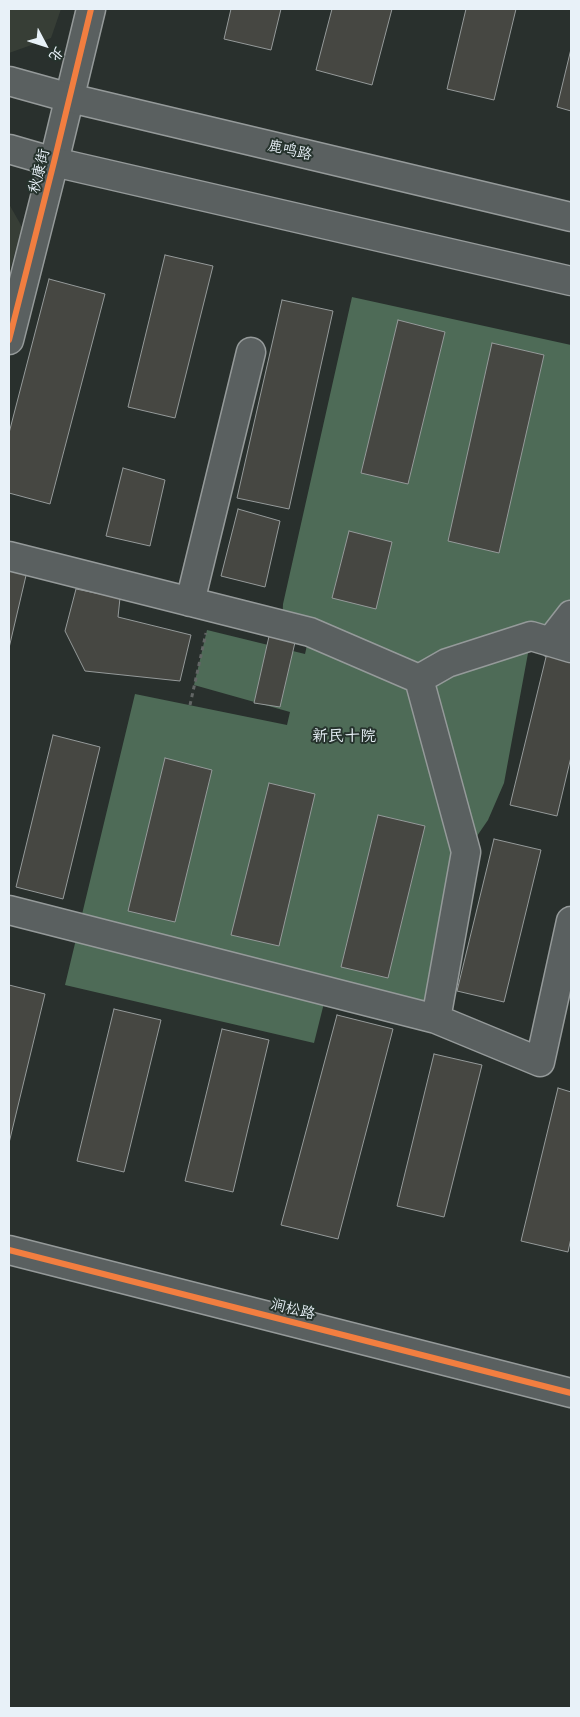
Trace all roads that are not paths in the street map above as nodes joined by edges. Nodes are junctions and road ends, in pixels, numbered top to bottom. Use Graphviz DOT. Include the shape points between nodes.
graph roads {
  1 [pos="91,9"];
  2 [pos="9,81"];
  3 [pos="70,98"];
  4 [pos="9,149"];
  5 [pos="54,162"];
  6 [pos="571,217"];
  7 [pos="571,281"];
  8 [pos="9,340"];
  9 [pos="251,352"];
  10 [pos="9,556"];
  11 [pos="201,605"];
  12 [pos="571,615"];
  13 [pos="561,645"];
  14 [pos="419,679"];
  15 [pos="9,910"];
  16 [pos="571,920"];
  17 [pos="436,1019"];
  18 [pos="9,1250"];
  19 [pos="571,1393"];
  1 -- 3 [label="main road, 秋康街"];
  2 -- 3 [label="main road, 鹿鸣路"];
  3 -- 5 [label="main road, 秋康街"];
  3 -- 6 [label="main road, 鹿鸣路"];
  4 -- 5 [label="main road"];
  5 -- 7 [label="main road"];
  5 -- 8 [label="main road, 秋康街"];
  9 -- 11 [label="main road"];
  10 -- 11 [label="main road"];
  11 -- 14 [label="main road" via="310,632"];
  12 -- 13 [label="main road"];
  13 -- 14 [label="main road" via="531,636 446,663"];
  14 -- 17 [label="main road" via="466,852"];
  15 -- 17 [label="main road"];
  16 -- 17 [label="main road" via="540,1062"];
  18 -- 19 [label="main road, 涧松路"];
}
